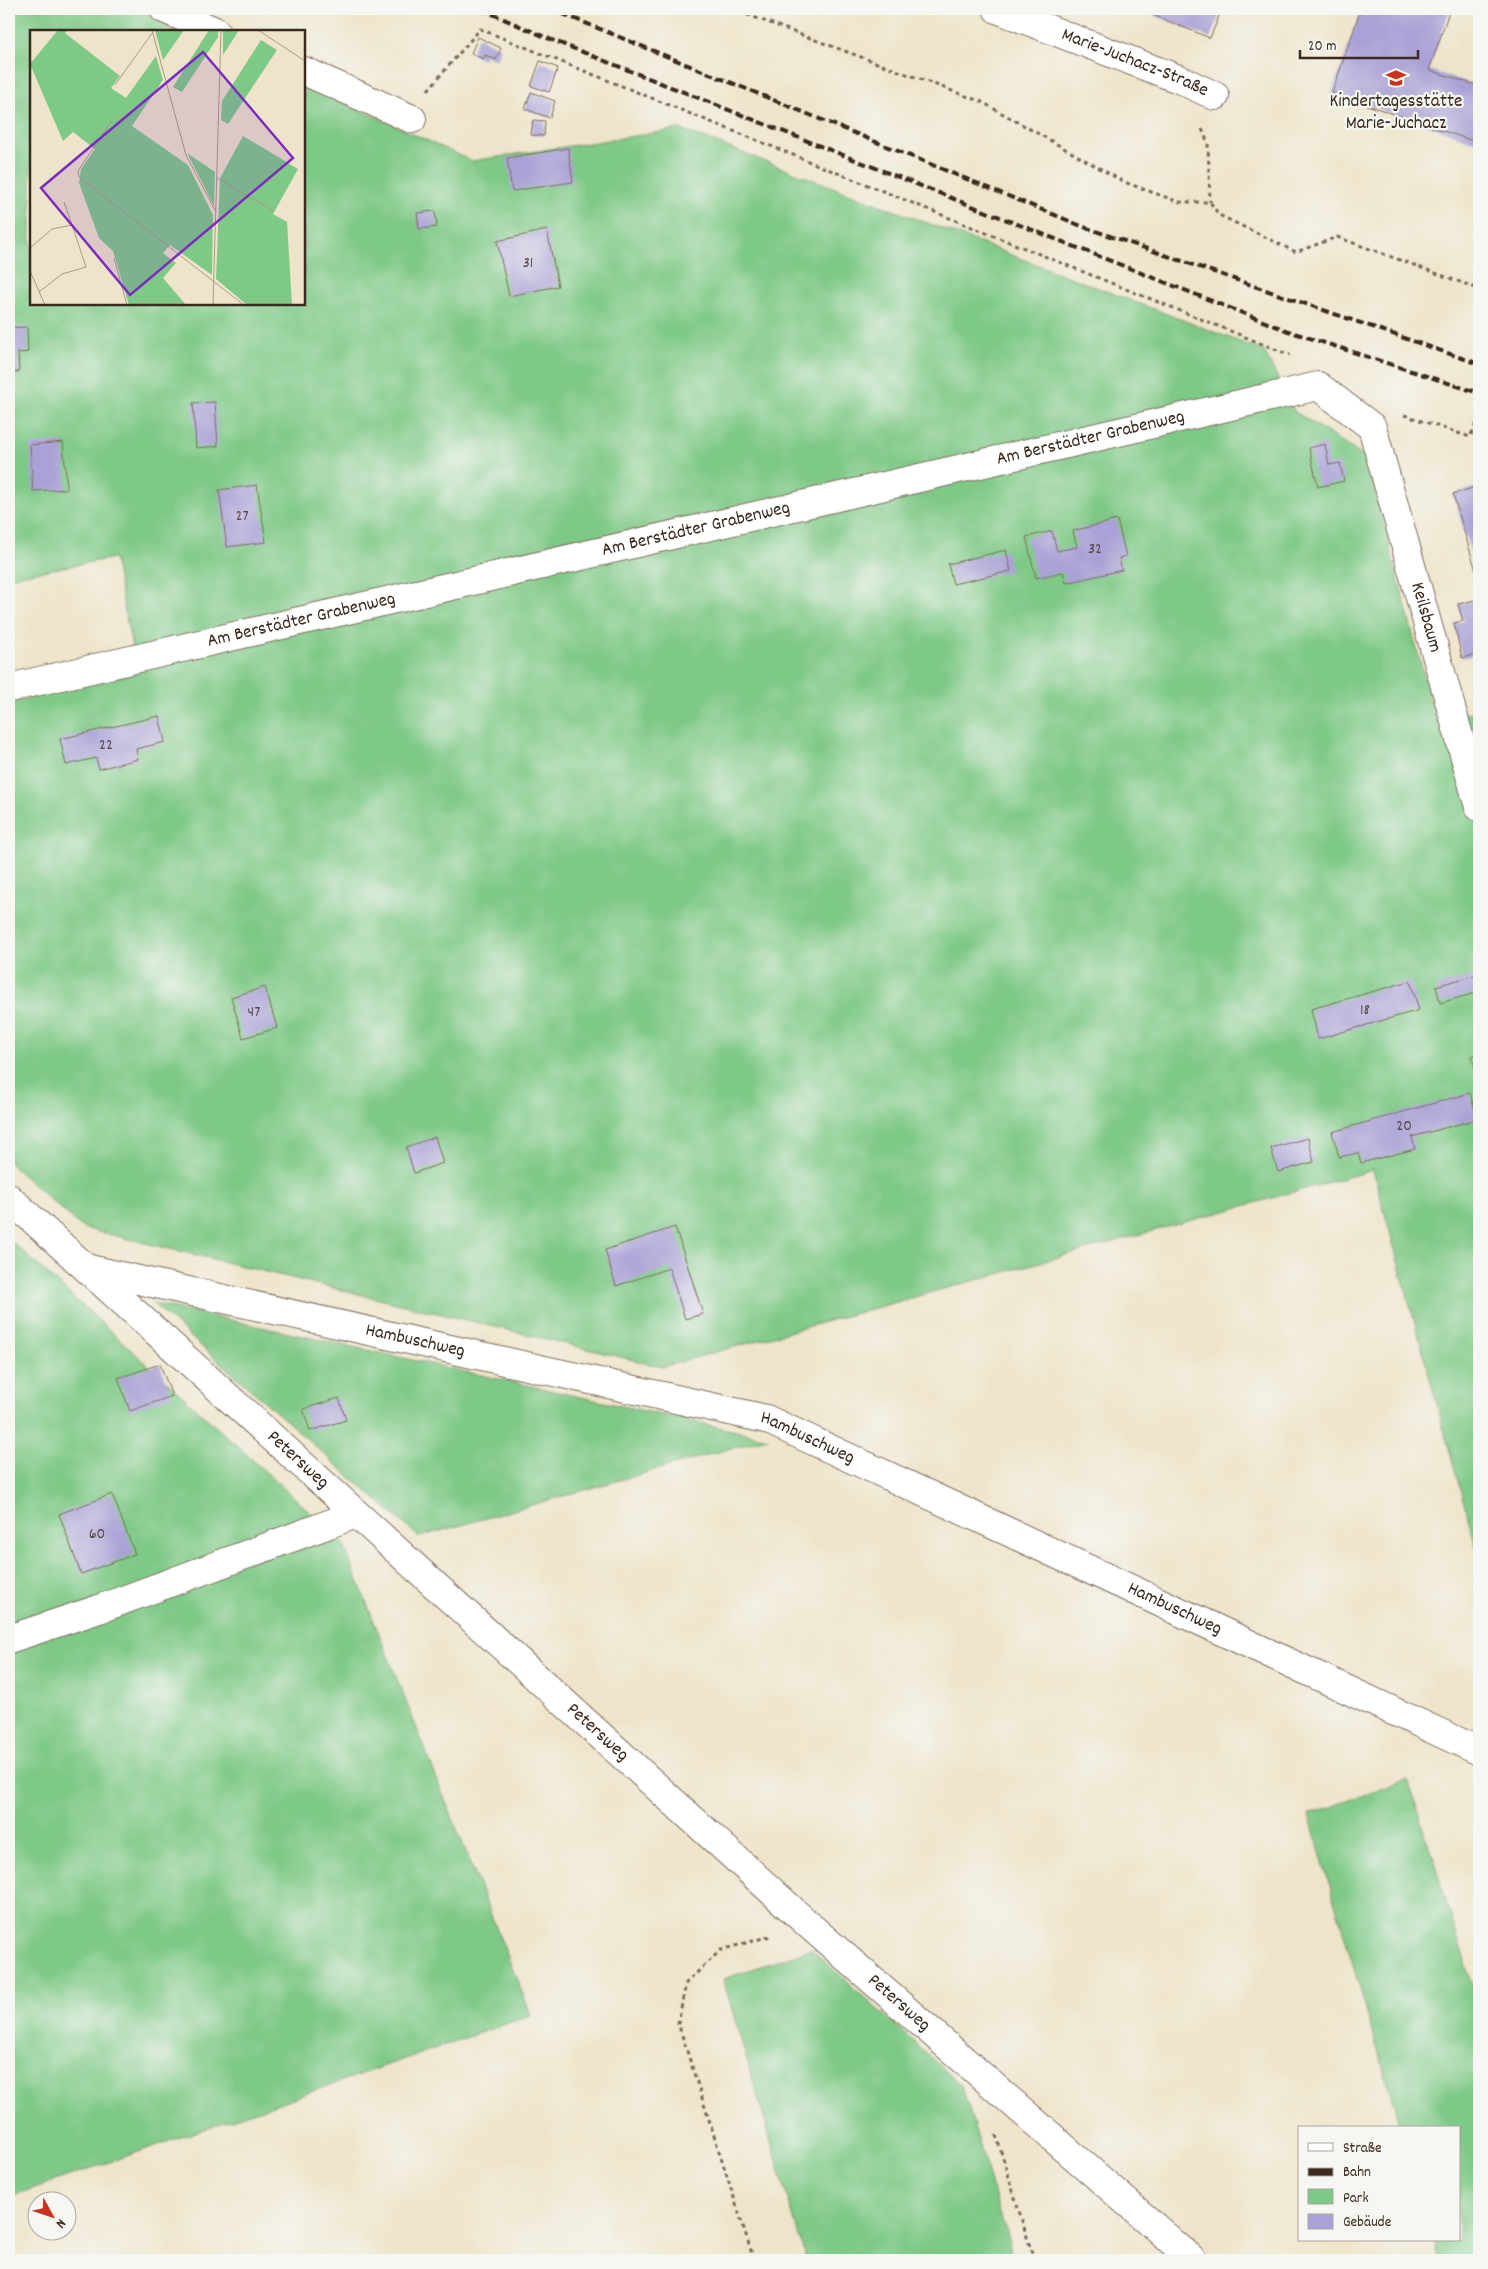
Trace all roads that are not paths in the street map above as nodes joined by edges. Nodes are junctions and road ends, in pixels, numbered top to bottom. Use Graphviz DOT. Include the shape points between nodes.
graph roads {
  1 [pos="164,9"];
  2 [pos="997,9"];
  3 [pos="213,30"];
  4 [pos="305,71"];
  5 [pos="1215,96"];
  6 [pos="412,119"];
  7 [pos="1372,427"];
  8 [pos="9,688"];
  9 [pos="1479,807"];
  10 [pos="9,1198"];
  11 [pos="88,1269"];
  12 [pos="356,1514"];
  13 [pos="9,1639"];
  14 [pos="1479,1751"];
  15 [pos="1193,2260"];
  1 -- 3 [label="street"];
  2 -- 5 [label="street, Marie-Juchacz-Straße"];
  4 -- 6 [label="street"];
  7 -- 8 [label="street, Am Berstädter Grabenweg" via="1318,386"];
  7 -- 9 [label="street, Keilsbaum"];
  10 -- 11 [label="street, Petersweg"];
  11 -- 12 [label="street, Petersweg"];
  11 -- 14 [label="street, Hambuschweg" via="766,1419"];
  12 -- 13 [label="street"];
  12 -- 15 [label="street, Petersweg" via="810,1926"];
}
